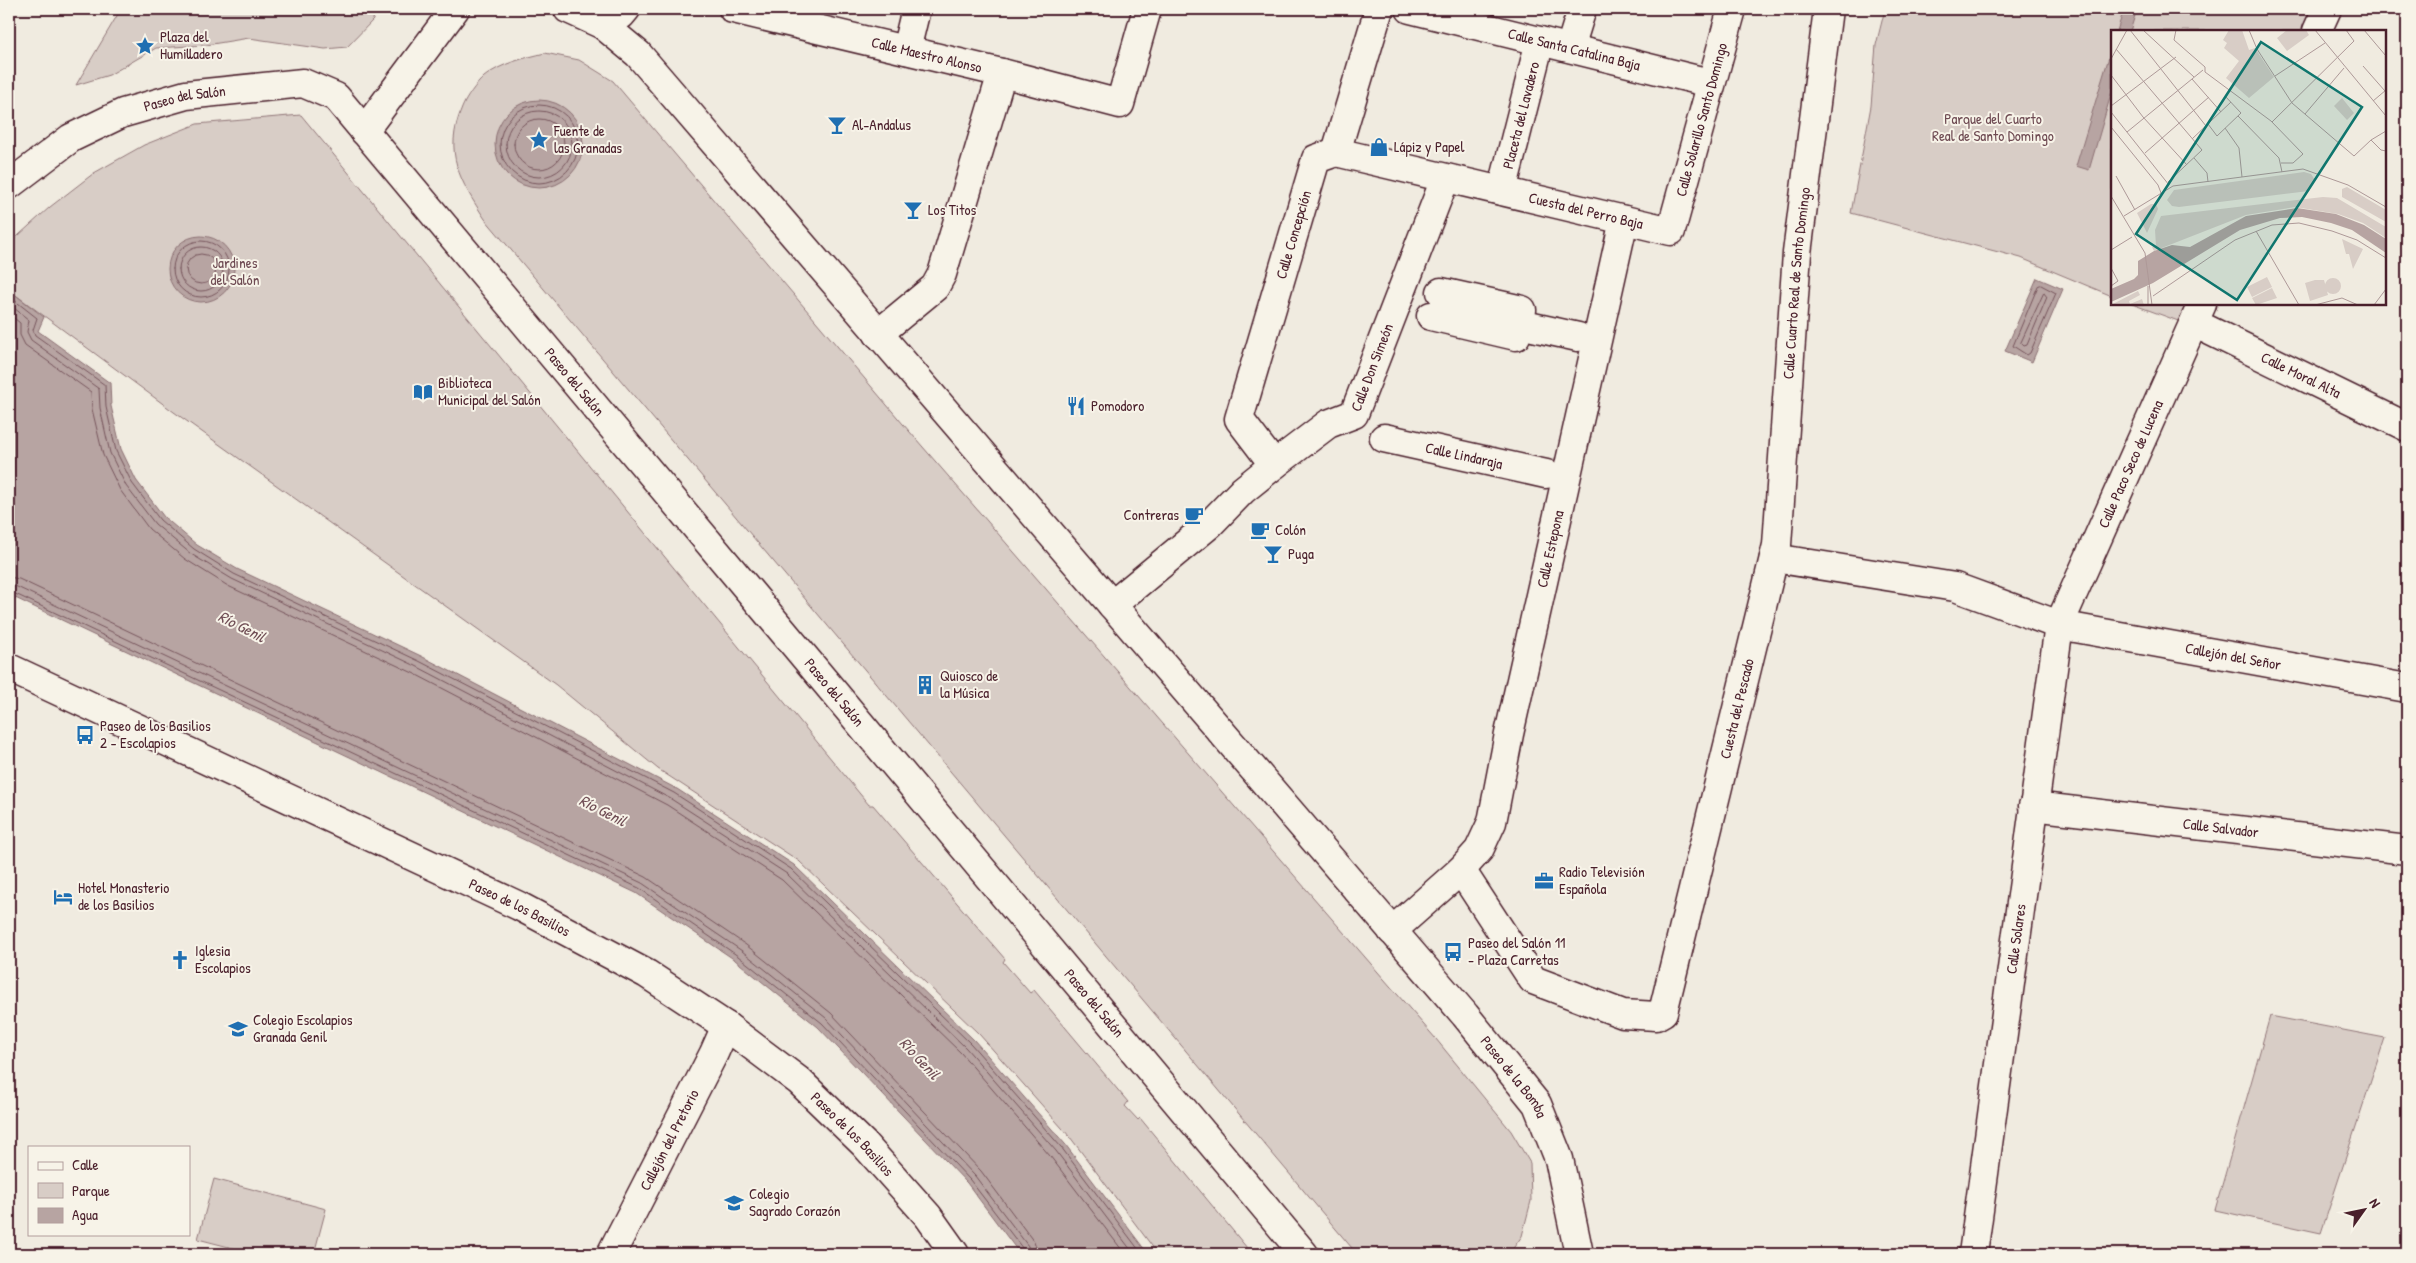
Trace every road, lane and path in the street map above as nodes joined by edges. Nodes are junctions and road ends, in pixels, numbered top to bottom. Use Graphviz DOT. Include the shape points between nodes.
graph roads {
  1 [pos="455,9"];
  2 [pos="626,9"];
  3 [pos="733,9"];
  4 [pos="916,9"];
  5 [pos="1147,9"];
  6 [pos="1380,9"];
  7 [pos="1410,9"];
  8 [pos="1582,9"];
  9 [pos="1732,9"];
  10 [pos="1828,9"];
  11 [pos="2327,9"];
  12 [pos="572,10"];
  13 [pos="603,25"];
  14 [pos="2317,30"];
  15 [pos="1540,41"];
  16 [pos="1570,48"];
  17 [pos="906,50"];
  18 [pos="1002,73"];
  19 [pos="1710,83"];
  20 [pos="364,130"];
  21 [pos="1336,152"];
  22 [pos="1445,179"];
  23 [pos="9,185"];
  24 [pos="1502,191"];
  25 [pos="1624,220"];
  26 [pos="1671,231"];
  27 [pos="1436,304"];
  28 [pos="2198,314"];
  29 [pos="878,334"];
  30 [pos="1578,337"];
  31 [pos="2407,427"];
  32 [pos="1384,438"];
  33 [pos="1274,466"];
  34 [pos="1546,474"];
  35 [pos="1774,558"];
  36 [pos="1112,605"];
  37 [pos="2059,625"];
  38 [pos="9,668"];
  39 [pos="2407,688"];
  40 [pos="2033,806"];
  41 [pos="2407,850"];
  42 [pos="1461,870"];
  43 [pos="1392,931"];
  44 [pos="726,1026"];
  45 [pos="612,1254"];
  46 [pos="956,1254"];
  47 [pos="1304,1254"];
  48 [pos="1579,1254"];
  49 [pos="1972,1254"];
  1 -- 20 [label="street"];
  2 -- 13 [label="street"];
  3 -- 17 [label="street, Calle Maestro Alonso"];
  4 -- 17 [label="street"];
  5 -- 18 [label="street, Calle Maestro Alonso" via="1120,104"];
  6 -- 21 [label="street"];
  7 -- 15 [label="street, Calle Santa Catalina Baja"];
  8 -- 16 [label="street"];
  9 -- 19 [label="street, Calle Solarillo Santo Domingo"];
  10 -- 35 [label="street, Calle Cuarto Real de Santo Domingo" via="1797,253"];
  11 -- 14 [label="street"];
  12 -- 13 [label="street"];
  13 -- 29 [label="street" via="638,54"];
  15 -- 16 [label="street, Calle Santa Catalina Baja"];
  15 -- 24 [label="street, Placeta del Lavadero"];
  16 -- 19 [label="street, Calle Santa Catalina Baja"];
  17 -- 18 [label="street, Calle Maestro Alonso"];
  18 -- 29 [label="street" via="942,274 935,287"];
  19 -- 26 [label="street, Calle Solarillo Santo Domingo"];
  20 -- 23 [label="street, Paseo del Salón" via="336,97 303,82 186,95 123,113 71,138"];
  20 -- 47 [label="street, Paseo del Salón"];
  21 -- 22 [label="street, Cuesta del Perro Baja"];
  21 -- 33 [label="street, Calle Concepción" via="1316,159 1239,419"];
  22 -- 24 [label="street, Cuesta del Perro Baja"];
  22 -- 33 [label="street, Calle Don Simeón" via="1354,414 1328,424"];
  24 -- 25 [label="street, Cuesta del Perro Baja"];
  25 -- 26 [label="street, Cuesta del Perro Baja"];
  25 -- 42 [label="street, Calle Estepona" via="1492,822 1479,850"];
  27 -- 30 [label="street" via="1516,336 1519,324"];
  28 -- 31 [label="street, Calle Moral Alta"];
  28 -- 37 [label="street, Calle Paco Seco de Lucena"];
  29 -- 36 [label="street"];
  32 -- 34 [label="street, Calle Lindaraja"];
  33 -- 36 [label="street, Calle Don Simeón"];
  35 -- 37 [label="street" via="1955,587"];
  35 -- 42 [label="street, Cuesta del Pescado" via="1663,1012 1656,1016 1623,1014 1533,980"];
  36 -- 43 [label="street"];
  37 -- 39 [label="street, Callejón del Señor"];
  37 -- 40 [label="street, Calle Solares"];
  38 -- 44 [label="street, Paseo de los Basilios" via="519,906 647,974"];
  40 -- 41 [label="street, Calle Salvador"];
  40 -- 49 [label="street, Calle Solares"];
  42 -- 43 [label="street, Calle Estepona"];
  43 -- 48 [label="street, Paseo de la Bomba" via="1537,1104 1559,1158"];
  44 -- 45 [label="street, Callejón del Pretorio"];
  44 -- 46 [label="street, Paseo de los Basilios" via="799,1081 864,1144 928,1216"];
}
